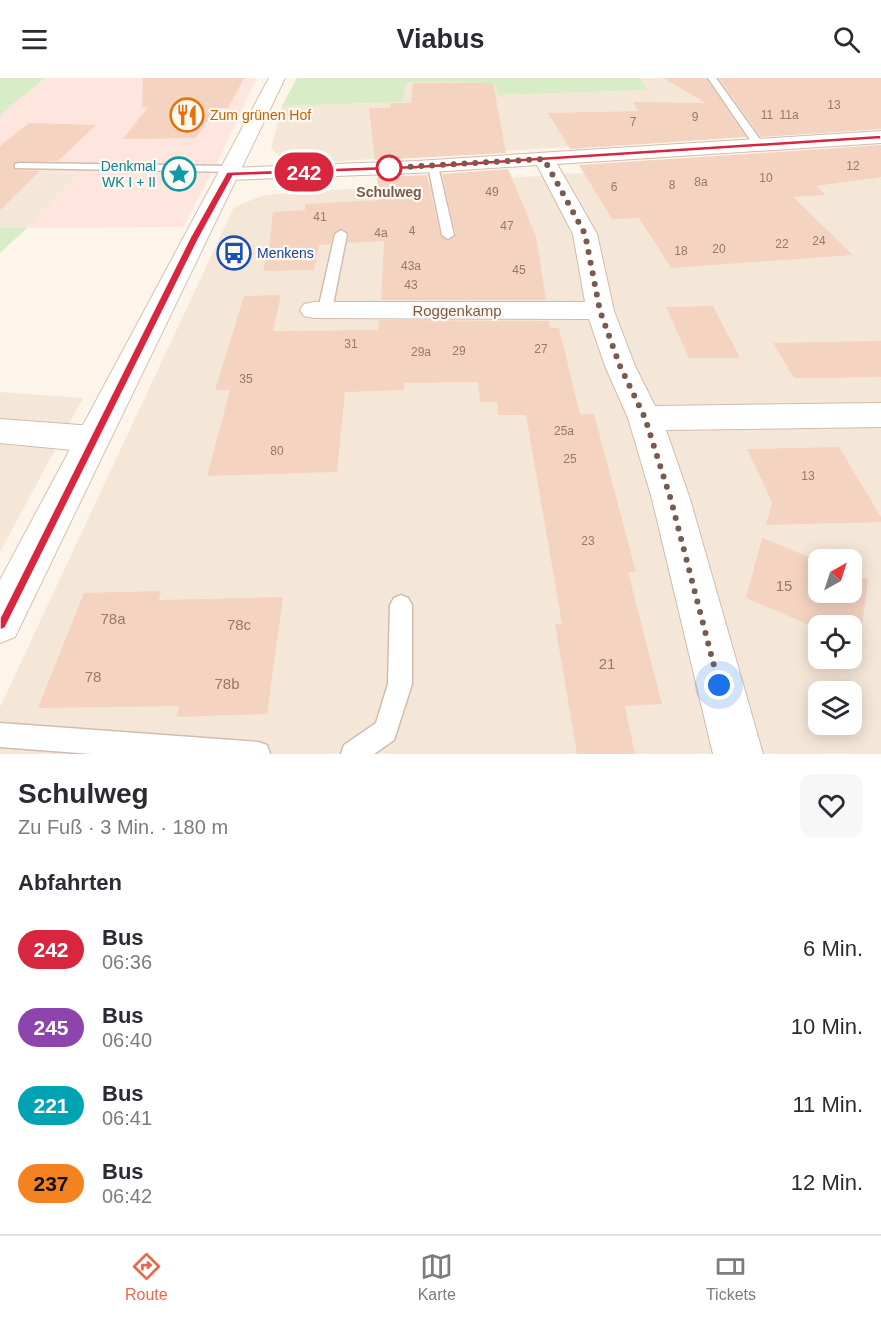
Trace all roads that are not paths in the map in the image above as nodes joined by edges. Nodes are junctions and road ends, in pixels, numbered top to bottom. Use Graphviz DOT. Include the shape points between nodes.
graph roads {
  1 [pos="277,78"];
  2 [pos="712,78"];
  3 [pos="881,137"];
  4 [pos="759,145"];
  5 [pos="544,159"];
  6 [pos="19,166"];
  7 [pos="433,166"];
  8 [pos="231,171"];
  9 [pos="341,234"];
  10 [pos="448,235"];
  11 [pos="320,310"];
  12 [pos="600,311"];
  13 [pos="881,415"];
  14 [pos="645,418"];
  15 [pos="0,431"];
  16 [pos="93,439"];
  17 [pos="401,605"];
  18 [pos="0,623"];
  19 [pos="0,735"];
  20 [pos="258,754"];
  21 [pos="353,754"];
  22 [pos="738,754"];
  1 -- 8 [label="street"];
  2 -- 4 [label="lane"];
  3 -- 4 [label="street"];
  4 -- 5 [label="street"];
  5 -- 7 [label="street"];
  5 -- 12 [label="street" via="585,234"];
  6 -- 8 [label="lane"];
  7 -- 8 [label="street"];
  7 -- 10 [label="lane"];
  8 -- 16 [label="street"];
  9 -- 11 [label="lane"];
  11 -- 12 [label="street, Roggenkamp"];
  12 -- 14 [label="street"];
  13 -- 14 [label="street"];
  14 -- 22 [label="street" via="671,500"];
  15 -- 16 [label="street"];
  16 -- 18 [label="street"];
  17 -- 21 [label="lane" via="400,684 385,731"];
  19 -- 20 [label="lane"];
}
